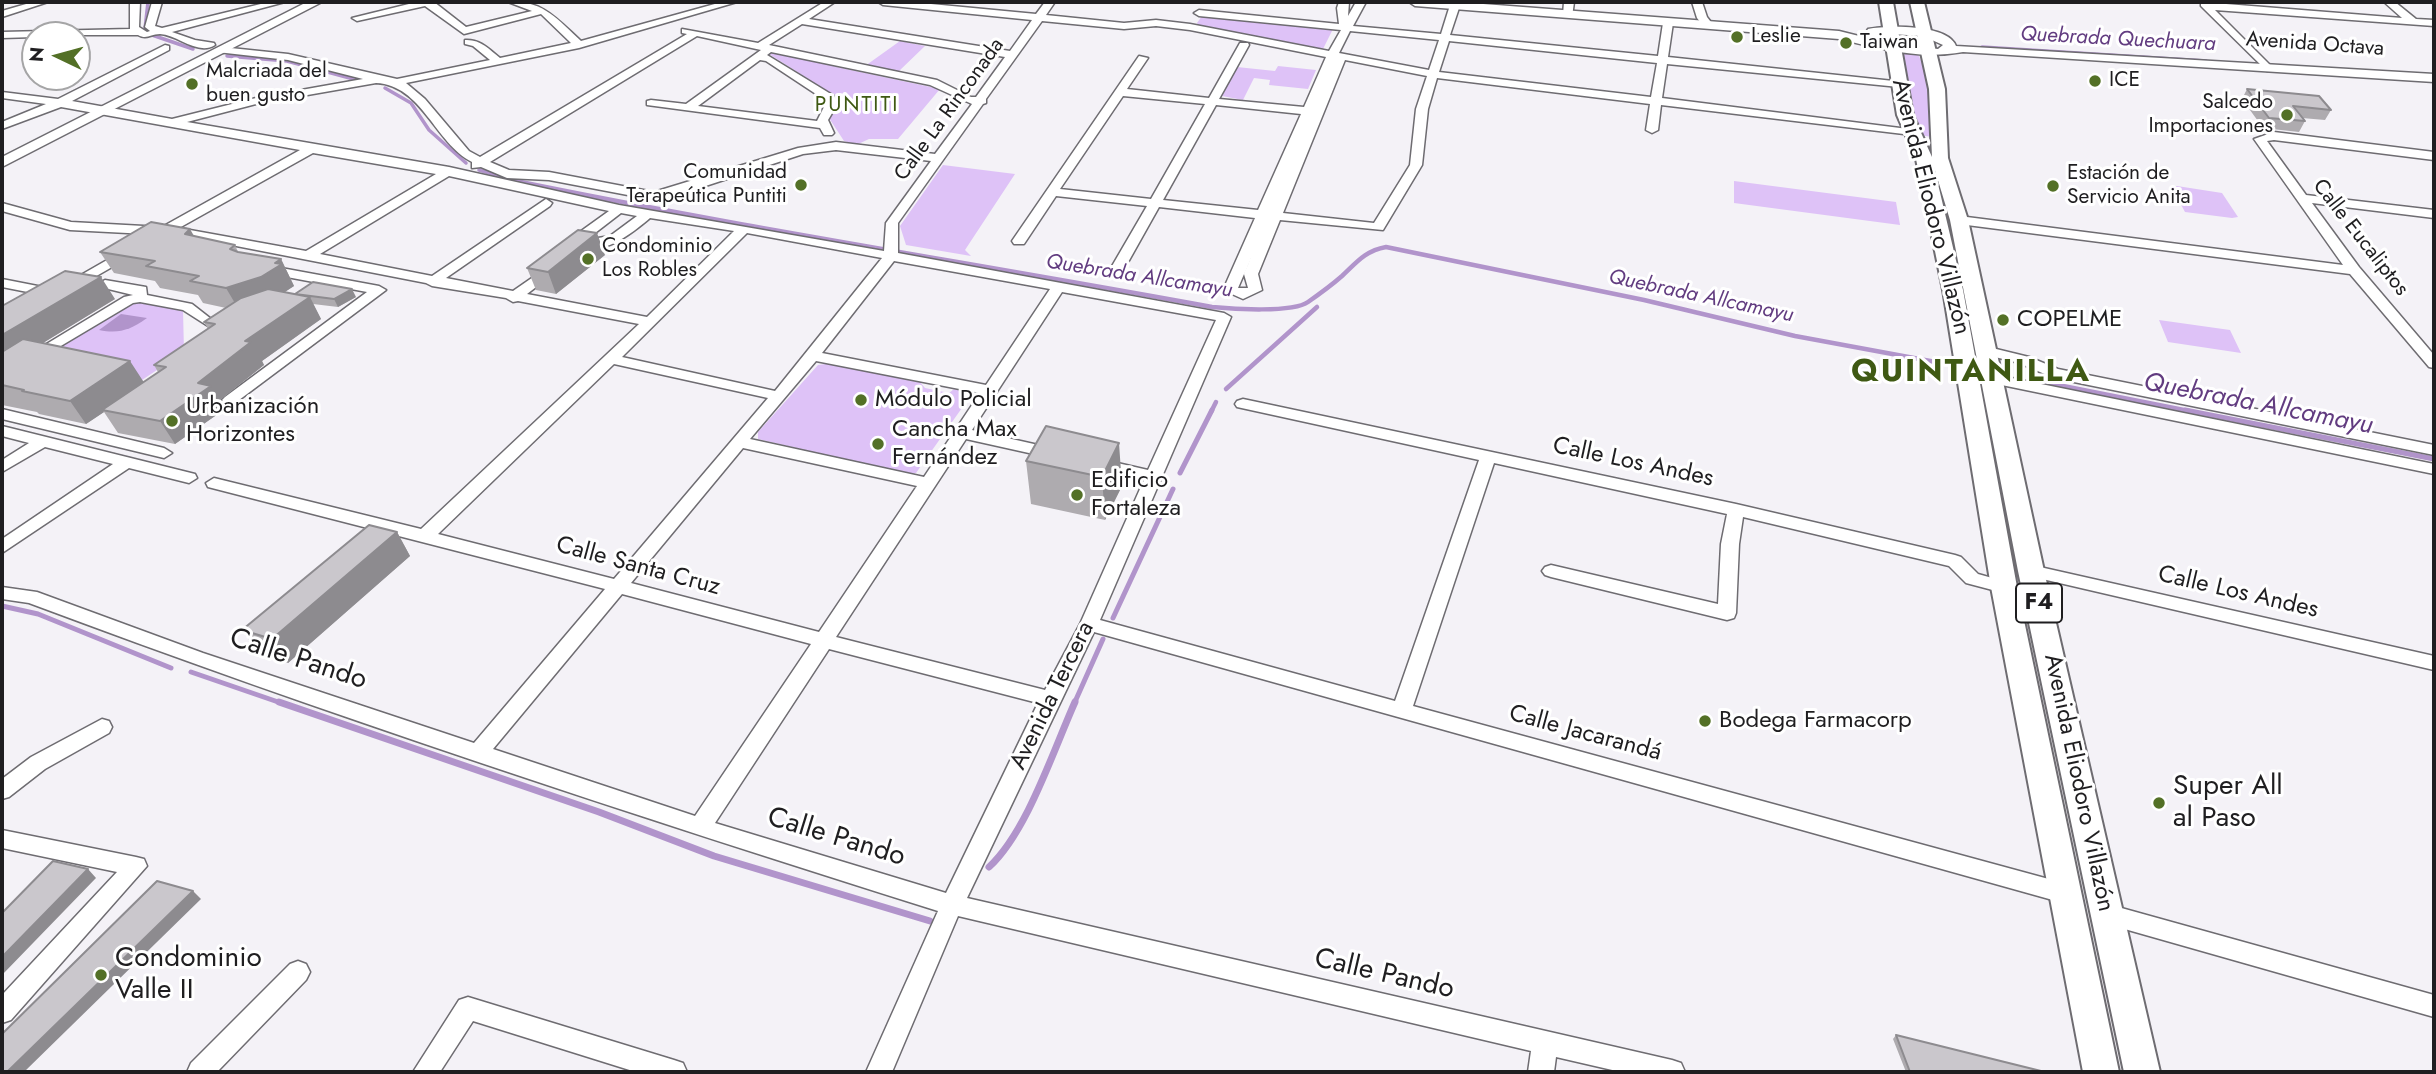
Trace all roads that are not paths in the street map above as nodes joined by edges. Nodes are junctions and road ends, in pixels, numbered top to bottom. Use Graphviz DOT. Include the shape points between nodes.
graph roads {
  1 [pos="43,2"];
  2 [pos="135,2"];
  3 [pos="157,2"];
  4 [pos="279,2"];
  5 [pos="296,2"];
  6 [pos="316,2"];
  7 [pos="428,2"];
  8 [pos="513,2"];
  9 [pos="732,2"];
  10 [pos="830,2"];
  11 [pos="883,2"];
  12 [pos="1050,2"];
  13 [pos="1206,2"];
  14 [pos="1344,2"];
  15 [pos="1361,2"];
  16 [pos="1415,2"];
  17 [pos="1697,2"];
  18 [pos="1886,2"];
  19 [pos="1917,2"];
  20 [pos="2389,2"];
  21 [pos="1456,3"];
  22 [pos="2204,4"];
  23 [pos="1568,8"];
  24 [pos="543,11"];
  25 [pos="1199,13"];
  26 [pos="2,14"];
  27 [pos="357,18"];
  28 [pos="1038,19"];
  29 [pos="801,21"];
  30 [pos="2414,22"];
  31 [pos="1668,23"];
  32 [pos="2434,23"];
  33 [pos="651,25"];
  34 [pos="1709,26"];
  35 [pos="1190,27"];
  36 [pos="1345,28"];
  37 [pos="159,31"];
  38 [pos="136,32"];
  39 [pos="696,33"];
  40 [pos="2,35"];
  41 [pos="1444,38"];
  42 [pos="1888,38"];
  43 [pos="469,42"];
  44 [pos="579,45"];
  45 [pos="1244,45"];
  46 [pos="1931,45"];
  47 [pos="165,48"];
  48 [pos="216,48"];
  49 [pos="764,50"];
  50 [pos="1014,55"];
  51 [pos="1336,57"];
  52 [pos="1143,58"];
  53 [pos="1662,60"];
  54 [pos="499,62"];
  55 [pos="2264,65"];
  56 [pos="2434,72"];
  57 [pos="1432,74"];
  58 [pos="2434,78"];
  59 [pos="379,80"];
  60 [pos="397,82"];
  61 [pos="1899,84"];
  62 [pos="1120,92"];
  63 [pos="2,95"];
  64 [pos="982,101"];
  65 [pos="1212,101"];
  66 [pos="1657,102"];
  67 [pos="60,103"];
  68 [pos="651,103"];
  69 [pos="688,108"];
  70 [pos="97,109"];
  71 [pos="1313,112"];
  72 [pos="170,123"];
  73 [pos="823,125"];
  74 [pos="2,126"];
  75 [pos="1652,130"];
  76 [pos="1912,132"];
  77 [pos="836,146"];
  78 [pos="311,149"];
  79 [pos="2,151"];
  80 [pos="2434,156"];
  81 [pos="939,158"];
  82 [pos="2,163"];
  83 [pos="482,163"];
  84 [pos="445,172"];
  85 [pos="1052,192"];
  86 [pos="2302,198"];
  87 [pos="546,203"];
  88 [pos="1154,205"];
  89 [pos="2,207"];
  90 [pos="619,209"];
  91 [pos="647,214"];
  92 [pos="2434,214"];
  93 [pos="1268,216"];
  94 [pos="1959,220"];
  95 [pos="744,229"];
  96 [pos="165,230"];
  97 [pos="1019,241"];
  98 [pos="891,251"];
  99 [pos="574,252"];
  100 [pos="308,256"];
  101 [pos="256,262"];
  102 [pos="361,268"];
  103 [pos="2354,270"];
  104 [pos="1115,273"];
  105 [pos="319,279"];
  106 [pos="432,282"];
  107 [pos="2,283"];
  108 [pos="340,283"];
  109 [pos="105,284"];
  110 [pos="1059,286"];
  111 [pos="299,292"];
  112 [pos="55,293"];
  113 [pos="513,298"];
  114 [pos="140,299"];
  115 [pos="34,306"];
  116 [pos="317,312"];
  117 [pos="343,316"];
  118 [pos="650,323"];
  119 [pos="215,328"];
  120 [pos="1987,351"];
  121 [pos="812,356"];
  122 [pos="611,359"];
  123 [pos="2434,363"];
  124 [pos="2,377"];
  125 [pos="1992,379"];
  126 [pos="990,390"];
  127 [pos="778,396"];
  128 [pos="230,400"];
  129 [pos="1243,404"];
  130 [pos="2,414"];
  131 [pos="109,421"];
  132 [pos="2,431"];
  133 [pos="961,433"];
  134 [pos="88,435"];
  135 [pos="43,441"];
  136 [pos="739,442"];
  137 [pos="2434,450"];
  138 [pos="164,453"];
  139 [pos="1488,456"];
  140 [pos="127,462"];
  141 [pos="2,467"];
  142 [pos="2434,469"];
  143 [pos="1155,477"];
  144 [pos="189,478"];
  145 [pos="214,483"];
  146 [pos="928,483"];
  147 [pos="1736,510"];
  148 [pos="426,535"];
  149 [pos="2,547"];
  150 [pos="1551,571"];
  151 [pos="2031,571"];
  152 [pos="2004,587"];
  153 [pos="616,588"];
  154 [pos="2,593"];
  155 [pos="1089,624"];
  156 [pos="823,641"];
  157 [pos="2434,663"];
  158 [pos="1050,699"];
  159 [pos="1402,710"];
  160 [pos="102,727"];
  161 [pos="479,751"];
  162 [pos="2,791"];
  163 [pos="700,827"];
  164 [pos="2,839"];
  165 [pos="2067,894"];
  166 [pos="952,905"];
  167 [pos="2108,914"];
  168 [pos="298,972"];
  169 [pos="2434,1006"];
  170 [pos="2,1012"];
  171 [pos="1545,1043"];
  172 [pos="200,1072"];
  173 [pos="426,1072"];
  174 [pos="674,1072"];
  175 [pos="879,1072"];
  176 [pos="1541,1072"];
  177 [pos="1672,1072"];
  178 [pos="2101,1072"];
  179 [pos="2141,1072"];
  1 -- 26 [label="street"];
  2 -- 38 [label="street"];
  3 -- 37 [label="street" via="150,27"];
  4 -- 37 [label="street"];
  5 -- 48 [label="main road"];
  6 -- 48 [label="main road"];
  7 -- 24 [label="street" via="464,31"];
  7 -- 27 [label="street"];
  8 -- 24 [label="street"];
  9 -- 33 [label="street"];
  10 -- 29 [label="street"];
  11 -- 28 [label="street"];
  12 -- 28 [label="street, Calle La Rinconada"];
  13 -- 25 [label="street"];
  14 -- 36 [label="street"];
  15 -- 36 [label="street"];
  16 -- 21 [label="main road"];
  17 -- 34 [label="street"];
  18 -- 42 [label="highway, Avenida Eliodoro Villazón / F4"];
  19 -- 46 [label="highway, Avenida Eliodoro Villazón / F4"];
  20 -- 30 [label="street"];
  21 -- 23 [label="main road"];
  21 -- 41 [label="street"];
  22 -- 30 [label="street"];
  22 -- 55 [label="street"];
  23 -- 31 [label="main road"];
  24 -- 44 [label="street"];
  25 -- 35 [label="street"];
  25 -- 36 [label="street"];
  28 -- 35 [label="street"];
  28 -- 50 [label="street, Calle La Rinconada"];
  29 -- 49 [label="street"];
  29 -- 50 [label="street"];
  30 -- 32 [label="street"];
  31 -- 34 [label="main road"];
  31 -- 53 [label="street"];
  33 -- 39 [label="street"];
  33 -- 44 [label="street"];
  34 -- 42 [label="main road"];
  35 -- 51 [label="street"];
  36 -- 41 [label="street"];
  36 -- 51 [label="street"];
  37 -- 38 [label="street"];
  37 -- 48 [label="street"];
  38 -- 40 [label="street"];
  39 -- 49 [label="street"];
  39 -- 83 [label="street"];
  41 -- 53 [label="street"];
  41 -- 57 [label="street"];
  42 -- 46 [label="highway"];
  42 -- 61 [label="highway, Avenida Eliodoro Villazón / F4"];
  43 -- 54 [label="street"];
  44 -- 54 [label="street"];
  45 -- 65 [label="street"];
  46 -- 55 [label="main road, Avenida Octava"];
  46 -- 94 [label="highway, Avenida Eliodoro Villazón / F4" via="1940,158"];
  47 -- 67 [label="street"];
  48 -- 59 [label="street" via="314,62"];
  48 -- 70 [label="main road"];
  49 -- 64 [label="street" via="933,82 969,100"];
  49 -- 69 [label="street"];
  49 -- 73 [label="street" via="769,58 830,98"];
  50 -- 64 [label="street, Calle La Rinconada"];
  51 -- 57 [label="street"];
  51 -- 71 [label="street"];
  52 -- 62 [label="street"];
  53 -- 61 [label="street"];
  53 -- 66 [label="street"];
  54 -- 60 [label="street"];
  55 -- 56 [label="main road, Avenida Octava"];
  55 -- 58 [label="main road, Avenida Octava"];
  57 -- 66 [label="street"];
  57 -- 93 [label="street" via="1422,109 1416,165 1378,227"];
  59 -- 60 [label="street"];
  59 -- 72 [label="street" via="256,101"];
  60 -- 83 [label="street" via="421,101 465,154"];
  61 -- 76 [label="highway, Avenida Eliodoro Villazón / F4"];
  62 -- 65 [label="street"];
  62 -- 85 [label="street"];
  63 -- 67 [label="street"];
  64 -- 81 [label="street, Calle La Rinconada"];
  65 -- 71 [label="street"];
  65 -- 88 [label="street"];
  66 -- 75 [label="street"];
  66 -- 76 [label="street"];
  67 -- 70 [label="street"];
  67 -- 74 [label="street"];
  68 -- 69 [label="street"];
  69 -- 73 [label="street"];
  70 -- 72 [label="street"];
  70 -- 79 [label="main road"];
  70 -- 82 [label="main road"];
  71 -- 93 [label="street"];
  72 -- 78 [label="street"];
  73 -- 77 [label="street"];
  76 -- 152 [label="highway, Avenida Eliodoro Villazón / F4" via="1924,159 1953,290"];
  77 -- 81 [label="street"];
  77 -- 83 [label="street" via="791,154 654,196 549,176 508,174"];
  78 -- 84 [label="street"];
  78 -- 96 [label="street"];
  80 -- 86 [label="street, Calle Eucaliptos" via="2264,136 2260,139"];
  81 -- 98 [label="street, Calle La Rinconada" via="892,223"];
  83 -- 84 [label="street"];
  84 -- 90 [label="street"];
  84 -- 100 [label="street"];
  85 -- 88 [label="street"];
  85 -- 97 [label="street"];
  86 -- 92 [label="street"];
  86 -- 103 [label="street, Calle Eucaliptos"];
  87 -- 106 [label="street"];
  88 -- 93 [label="street"];
  88 -- 104 [label="street"];
  89 -- 96 [label="street" via="69,226"];
  90 -- 91 [label="street"];
  90 -- 99 [label="street" via="575,242"];
  91 -- 95 [label="street"];
  91 -- 99 [label="street" via="612,242"];
  93 -- 93 [label="street" via="1230,290 1243,295 1255,290 1251,274"];
  94 -- 103 [label="street"];
  94 -- 120 [label="highway, Avenida Eliodoro Villazón / F4"];
  95 -- 98 [label="street"];
  95 -- 118 [label="street"];
  96 -- 100 [label="street"];
  96 -- 112 [label="street"];
  98 -- 110 [label="street"];
  98 -- 121 [label="street"];
  99 -- 113 [label="street"];
  100 -- 102 [label="street"];
  101 -- 105 [label="street" via="256,268"];
  102 -- 106 [label="street"];
  102 -- 108 [label="street"];
  103 -- 123 [label="street, Calle Eucaliptos"];
  105 -- 108 [label="street"];
  105 -- 111 [label="street"];
  106 -- 113 [label="street"];
  107 -- 112 [label="street"];
  108 -- 117 [label="street" via="379,290"];
  109 -- 114 [label="street" via="142,290"];
  110 -- 126 [label="street"];
  110 -- 143 [label="street, Avenida Tercera" via="1223,317"];
  112 -- 115 [label="street"];
  113 -- 118 [label="street"];
  114 -- 119 [label="street" via="187,307"];
  114 -- 124 [label="street" via="129,300"];
  116 -- 117 [label="street"];
  117 -- 128 [label="street"];
  118 -- 122 [label="street"];
  120 -- 125 [label="highway, Avenida Eliodoro Villazón / F4"];
  120 -- 137 [label="street" via="2054,373"];
  121 -- 126 [label="street"];
  121 -- 127 [label="street"];
  122 -- 127 [label="street"];
  122 -- 148 [label="street"];
  125 -- 142 [label="street"];
  125 -- 151 [label="highway, Avenida Eliodoro Villazón / F4"];
  126 -- 133 [label="street"];
  127 -- 136 [label="street"];
  129 -- 139 [label="street, Calle Los Andes"];
  130 -- 134 [label="street"];
  131 -- 134 [label="street"];
  132 -- 135 [label="street"];
  133 -- 143 [label="street"];
  133 -- 146 [label="street"];
  134 -- 138 [label="street"];
  135 -- 140 [label="street"];
  135 -- 141 [label="street"];
  136 -- 146 [label="street"];
  136 -- 153 [label="street"];
  139 -- 147 [label="street, Calle Los Andes"];
  139 -- 159 [label="street"];
  140 -- 144 [label="street"];
  140 -- 149 [label="street"];
  143 -- 155 [label="street, Avenida Tercera"];
  145 -- 148 [label="street, Calle Santa Cruz"];
  146 -- 156 [label="street"];
  147 -- 150 [label="street" via="1727,612"];
  147 -- 152 [label="street, Calle Los Andes" via="1955,561 1972,579"];
  148 -- 153 [label="street, Calle Santa Cruz"];
  151 -- 157 [label="street, Calle Los Andes"];
  151 -- 167 [label="highway, Avenida Eliodoro Villazón / F4"];
  152 -- 165 [label="highway, Avenida Eliodoro Villazón / F4"];
  153 -- 156 [label="street, Calle Santa Cruz"];
  153 -- 161 [label="street"];
  154 -- 161 [label="street, Calle Pando" via="31,597 196,658"];
  155 -- 158 [label="street, Avenida Tercera"];
  155 -- 159 [label="street, Calle Jacarandá"];
  156 -- 158 [label="street, Calle Santa Cruz"];
  156 -- 163 [label="street"];
  158 -- 166 [label="street, Avenida Tercera"];
  159 -- 165 [label="street, Calle Jacarandá"];
  160 -- 162 [label="street" via="38,763"];
  161 -- 163 [label="street, Calle Pando"];
  163 -- 166 [label="street, Calle Pando"];
  164 -- 170 [label="street" via="136,866"];
  165 -- 178 [label="highway, Avenida Eliodoro Villazón / F4"];
  166 -- 171 [label="street, Calle Pando"];
  166 -- 175 [label="street, Avenida Tercera"];
  167 -- 169 [label="street"];
  167 -- 179 [label="highway, Avenida Eliodoro Villazón / F4"];
  168 -- 172 [label="street"];
  171 -- 176 [label="street"];
  171 -- 177 [label="street, Calle Pando"];
  173 -- 174 [label="street" via="468,1007"];
}
